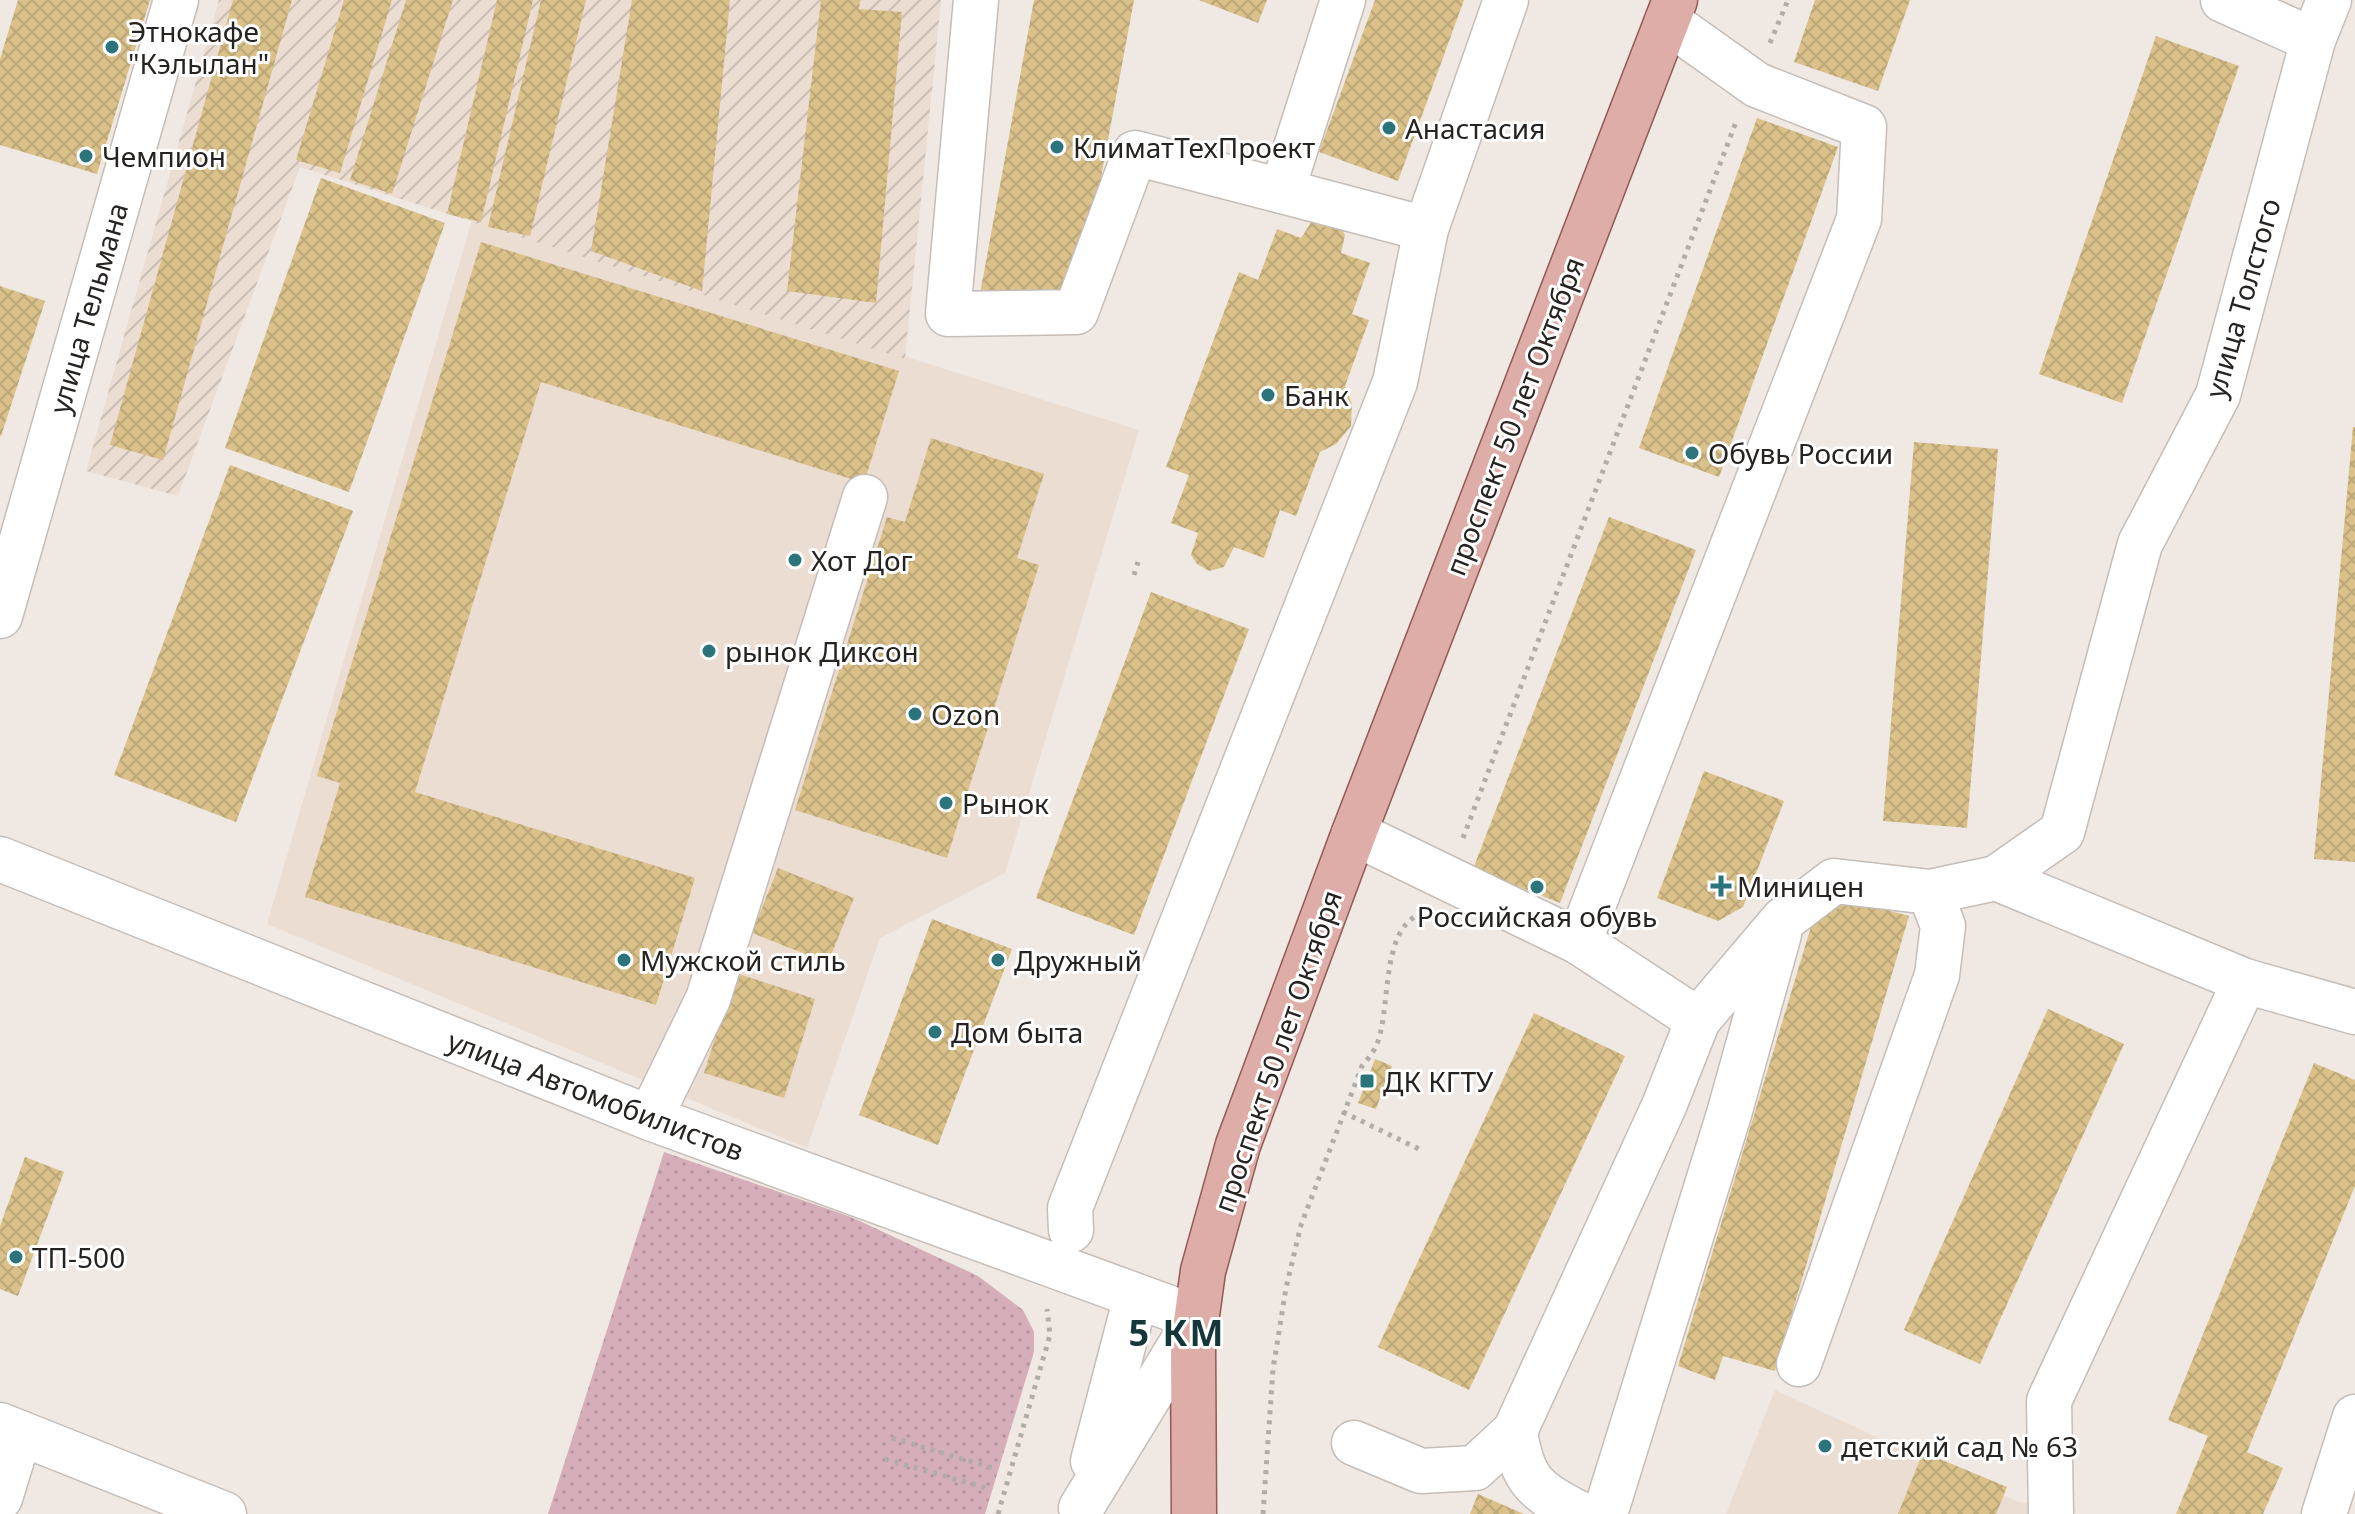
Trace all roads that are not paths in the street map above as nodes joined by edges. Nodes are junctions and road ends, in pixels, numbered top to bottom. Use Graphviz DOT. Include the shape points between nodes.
graph roads {
  1 [pos="176,0"];
  2 [pos="976,0"];
  3 [pos="1343,0"];
  4 [pos="1506,0"];
  5 [pos="2223,0"];
  6 [pos="2329,0"];
  7 [pos="1671,11"];
  8 [pos="2313,40"];
  9 [pos="1282,191"];
  10 [pos="1426,229"];
  11 [pos="865,497"];
  12 [pos="0,616"];
  13 [pos="1354,833"];
  14 [pos="0,859"];
  15 [pos="1996,878"];
  16 [pos="1930,892"];
  17 [pos="1783,920"];
  18 [pos="1579,942"];
  19 [pos="2245,981"];
  20 [pos="2355,1012"];
  21 [pos="1698,1020"];
  22 [pos="650,1118"];
  23 [pos="1071,1230"];
  24 [pos="1136,1297"];
  25 [pos="1197,1318"];
  26 [pos="1799,1364"];
  27 [pos="2355,1417"];
  28 [pos="10,1429"];
  29 [pos="1515,1431"];
  30 [pos="1354,1443"];
  31 [pos="0,1498"];
  32 [pos="1085,1512"];
  33 [pos="224,1514"];
  34 [pos="1194,1514"];
  35 [pos="1580,1514"];
  36 [pos="1605,1514"];
  37 [pos="2051,1514"];
  38 [pos="2324,1514"];
  1 -- 12 [label="street, улица Тельмана"];
  2 -- 9 [label="street" via="948,314 1076,312 1135,153"];
  3 -- 9 [label="street"];
  4 -- 10 [label="street"];
  5 -- 8 [label="street"];
  6 -- 8 [label="street, улица Толстого"];
  7 -- 13 [label="main road, проспект 50 лет Октября"];
  7 -- 18 [label="street" via="1754,82 1864,127 1859,219"];
  8 -- 15 [label="street, улица Толстого" via="2218,395 2140,544 2062,832"];
  9 -- 10 [label="street"];
  10 -- 23 [label="street" via="1395,382 1070,1208"];
  11 -- 22 [label="street" via="708,999"];
  13 -- 18 [label="street"];
  13 -- 25 [label="main road, проспект 50 лет Октября" via="1238,1145 1203,1271"];
  14 -- 22 [label="street, улица Автомобилистов"];
  15 -- 16 [label="street"];
  15 -- 19 [label="street"];
  16 -- 17 [label="street" via="1834,881"];
  16 -- 26 [label="street" via="1943,926 1937,975"];
  17 -- 21 [label="street"];
  17 -- 36 [label="street"];
  18 -- 21 [label="street"];
  19 -- 20 [label="street"];
  19 -- 37 [label="street" via="2049,1401"];
  21 -- 29 [label="street"];
  22 -- 24 [label="street, улица Автомобилистов"];
  24 -- 25 [label="street, улица Автомобилистов"];
  24 -- 32 [label="street"];
  25 -- 32 [label="street"];
  25 -- 34 [label="main road, проспект 50 лет Октября"];
  27 -- 38 [label="street"];
  28 -- 31 [label="street"];
  28 -- 33 [label="street"];
  29 -- 30 [label="street" via="1475,1468 1421,1471"];
  29 -- 35 [label="street" via="1519,1462 1543,1495"];
}
